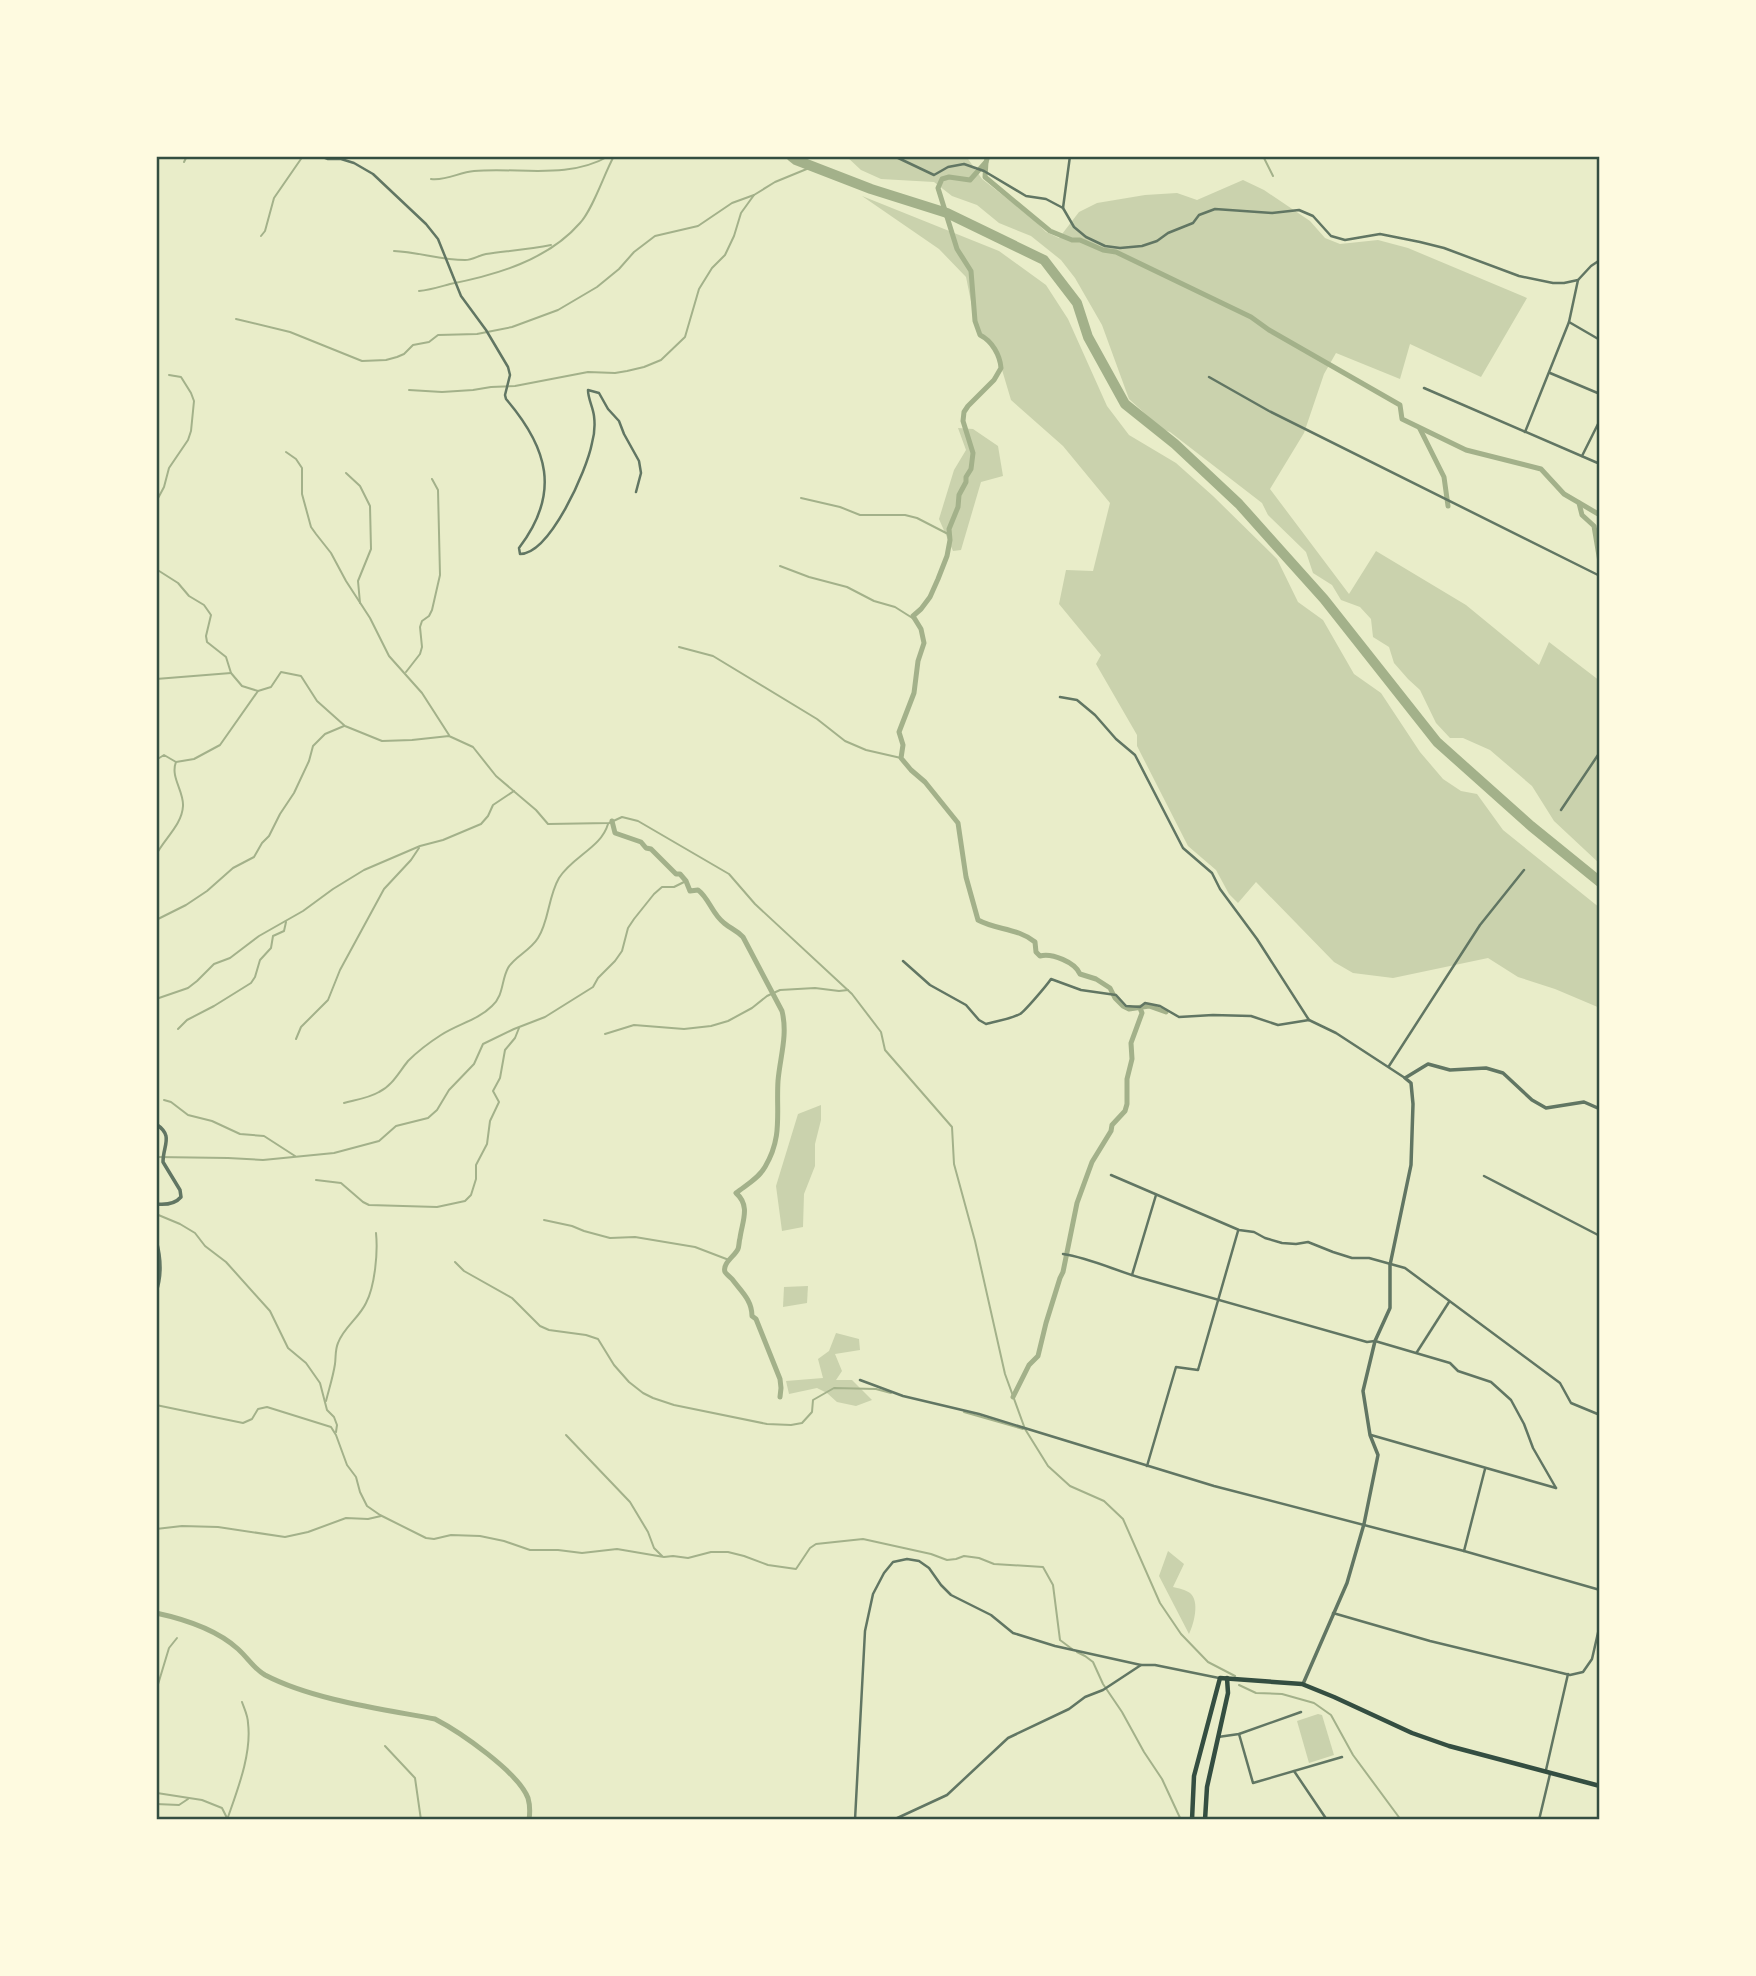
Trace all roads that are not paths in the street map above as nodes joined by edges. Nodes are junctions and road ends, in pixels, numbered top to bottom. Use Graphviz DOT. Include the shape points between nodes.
graph roads {
  1 [pos="320,156"];
  2 [pos="894,156"];
  3 [pos="1070,156"];
  4 [pos="1063,208"];
  5 [pos="1600,260"];
  6 [pos="1578,279"];
  7 [pos="1569,322"];
  8 [pos="1600,340"];
  9 [pos="1550,373"];
  10 [pos="1209,377"];
  11 [pos="1424,388"];
  12 [pos="1600,394"];
  13 [pos="1600,420"];
  14 [pos="1525,432"];
  15 [pos="1582,456"];
  16 [pos="1600,464"];
  17 [pos="636,492"];
  18 [pos="1600,576"];
  19 [pos="1060,697"];
  20 [pos="1600,752"];
  21 [pos="1561,810"];
  22 [pos="1524,870"];
  23 [pos="903,961"];
  24 [pos="1309,1020"];
  25 [pos="1389,1066"];
  26 [pos="1405,1078"];
  27 [pos="1600,1109"];
  28 [pos="156,1124"];
  29 [pos="1111,1175"];
  30 [pos="1484,1176"];
  31 [pos="1156,1195"];
  32 [pos="156,1204"];
  33 [pos="1239,1230"];
  34 [pos="1600,1236"];
  35 [pos="156,1240"];
  36 [pos="1063,1254"];
  37 [pos="1390,1265"];
  38 [pos="1131,1275"];
  39 [pos="156,1293"];
  40 [pos="1218,1300"];
  41 [pos="1450,1302"];
  42 [pos="1375,1341"];
  43 [pos="1417,1352"];
  44 [pos="860,1380"];
  45 [pos="1600,1415"];
  46 [pos="1370,1435"];
  47 [pos="1147,1466"];
  48 [pos="1486,1468"];
  49 [pos="1364,1524"];
  50 [pos="1464,1550"];
  51 [pos="1600,1590"];
  52 [pos="1333,1613"];
  53 [pos="1600,1624"];
  54 [pos="1141,1665"];
  55 [pos="1568,1674"];
  56 [pos="1220,1678"];
  57 [pos="1227,1678"];
  58 [pos="1302,1684"];
  59 [pos="1301,1712"];
  60 [pos="1239,1734"];
  61 [pos="1218,1737"];
  62 [pos="1342,1757"];
  63 [pos="1293,1770"];
  64 [pos="1548,1773"];
  65 [pos="1600,1786"];
  66 [pos="855,1820"];
  67 [pos="893,1820"];
  68 [pos="1192,1820"];
  69 [pos="1205,1820"];
  70 [pos="1327,1820"];
  71 [pos="1539,1820"];
  1 -- 17 [label="street" via="354,163 373,174 426,224 438,239 461,296 508,367 506,399 527,427 544,468 538,519 518,552 524,555 533,550 552,530 580,478 593,443 594,414 588,390 599,393 639,461"];
  2 -- 4 [label="street" via="934,175 964,164 984,170 1026,196"];
  3 -- 4 [label="street"];
  4 -- 6 [label="street" via="1074,228 1105,246 1142,246 1157,241 1215,209 1298,210 1313,216 1331,236 1345,240 1380,234 1444,248 1519,276 1564,284"];
  5 -- 6 [label="street"];
  6 -- 7 [label="street"];
  7 -- 8 [label="street"];
  7 -- 9 [label="street"];
  9 -- 12 [label="street"];
  9 -- 14 [label="street"];
  10 -- 18 [label="street"];
  11 -- 14 [label="street"];
  13 -- 15 [label="street"];
  14 -- 15 [label="street"];
  15 -- 16 [label="street"];
  19 -- 24 [label="street" via="1077,700 1135,755 1183,848 1213,873"];
  20 -- 21 [label="street"];
  22 -- 25 [label="street" via="1480,925"];
  23 -- 24 [label="street" via="986,1024 1022,1013 1051,979 1081,990 1116,995 1126,1006 1160,1006 1180,1017 1251,1016 1278,1025"];
  24 -- 25 [label="street"];
  25 -- 26 [label="street"];
  26 -- 27 [label="street" via="1428,1064 1450,1070 1486,1068 1503,1073 1546,1108 1584,1102"];
  26 -- 37 [label="street" via="1411,1083 1413,1104 1411,1165"];
  28 -- 32 [label="street" via="165,1133 163,1162 181,1198"];
  29 -- 31 [label="street"];
  30 -- 34 [label="street"];
  31 -- 33 [label="street"];
  31 -- 38 [label="street"];
  33 -- 37 [label="street" via="1282,1243 1308,1242 1352,1258"];
  33 -- 40 [label="street"];
  35 -- 39 [label="street" via="161,1275"];
  36 -- 38 [label="street"];
  37 -- 41 [label="street" via="1405,1268"];
  37 -- 42 [label="street" via="1390,1308"];
  38 -- 40 [label="street"];
  40 -- 42 [label="street"];
  40 -- 47 [label="street" via="1198,1370 1176,1367"];
  41 -- 43 [label="street"];
  41 -- 45 [label="street" via="1560,1383 1571,1403"];
  42 -- 43 [label="street"];
  42 -- 46 [label="street" via="1363,1391"];
  43 -- 48 [label="street" via="1491,1382 1511,1400 1556,1488"];
  44 -- 47 [label="street"];
  46 -- 48 [label="street"];
  46 -- 49 [label="street" via="1378,1455"];
  47 -- 49 [label="street"];
  48 -- 50 [label="street"];
  49 -- 50 [label="street"];
  49 -- 52 [label="street"];
  50 -- 51 [label="street"];
  52 -- 55 [label="street"];
  52 -- 58 [label="street"];
  53 -- 55 [label="street" via="1592,1659 1583,1672"];
  54 -- 56 [label="street"];
  54 -- 66 [label="street" via="1013,1633 992,1615 951,1595 919,1561 893,1562 873,1594 865,1630"];
  54 -- 67 [label="street" via="1104,1690 1008,1738 947,1795"];
  55 -- 64 [label="street"];
  56 -- 57 [label="main road"];
  56 -- 68 [label="main road" via="1194,1776"];
  57 -- 58 [label="main road"];
  57 -- 61 [label="main road"];
  58 -- 64 [label="main road" via="1424,1738"];
  59 -- 60 [label="street"];
  60 -- 61 [label="street"];
  60 -- 63 [label="street" via="1253,1783"];
  61 -- 69 [label="main road"];
  62 -- 63 [label="street"];
  63 -- 70 [label="street"];
  64 -- 65 [label="main road"];
  64 -- 71 [label="street"];
}
